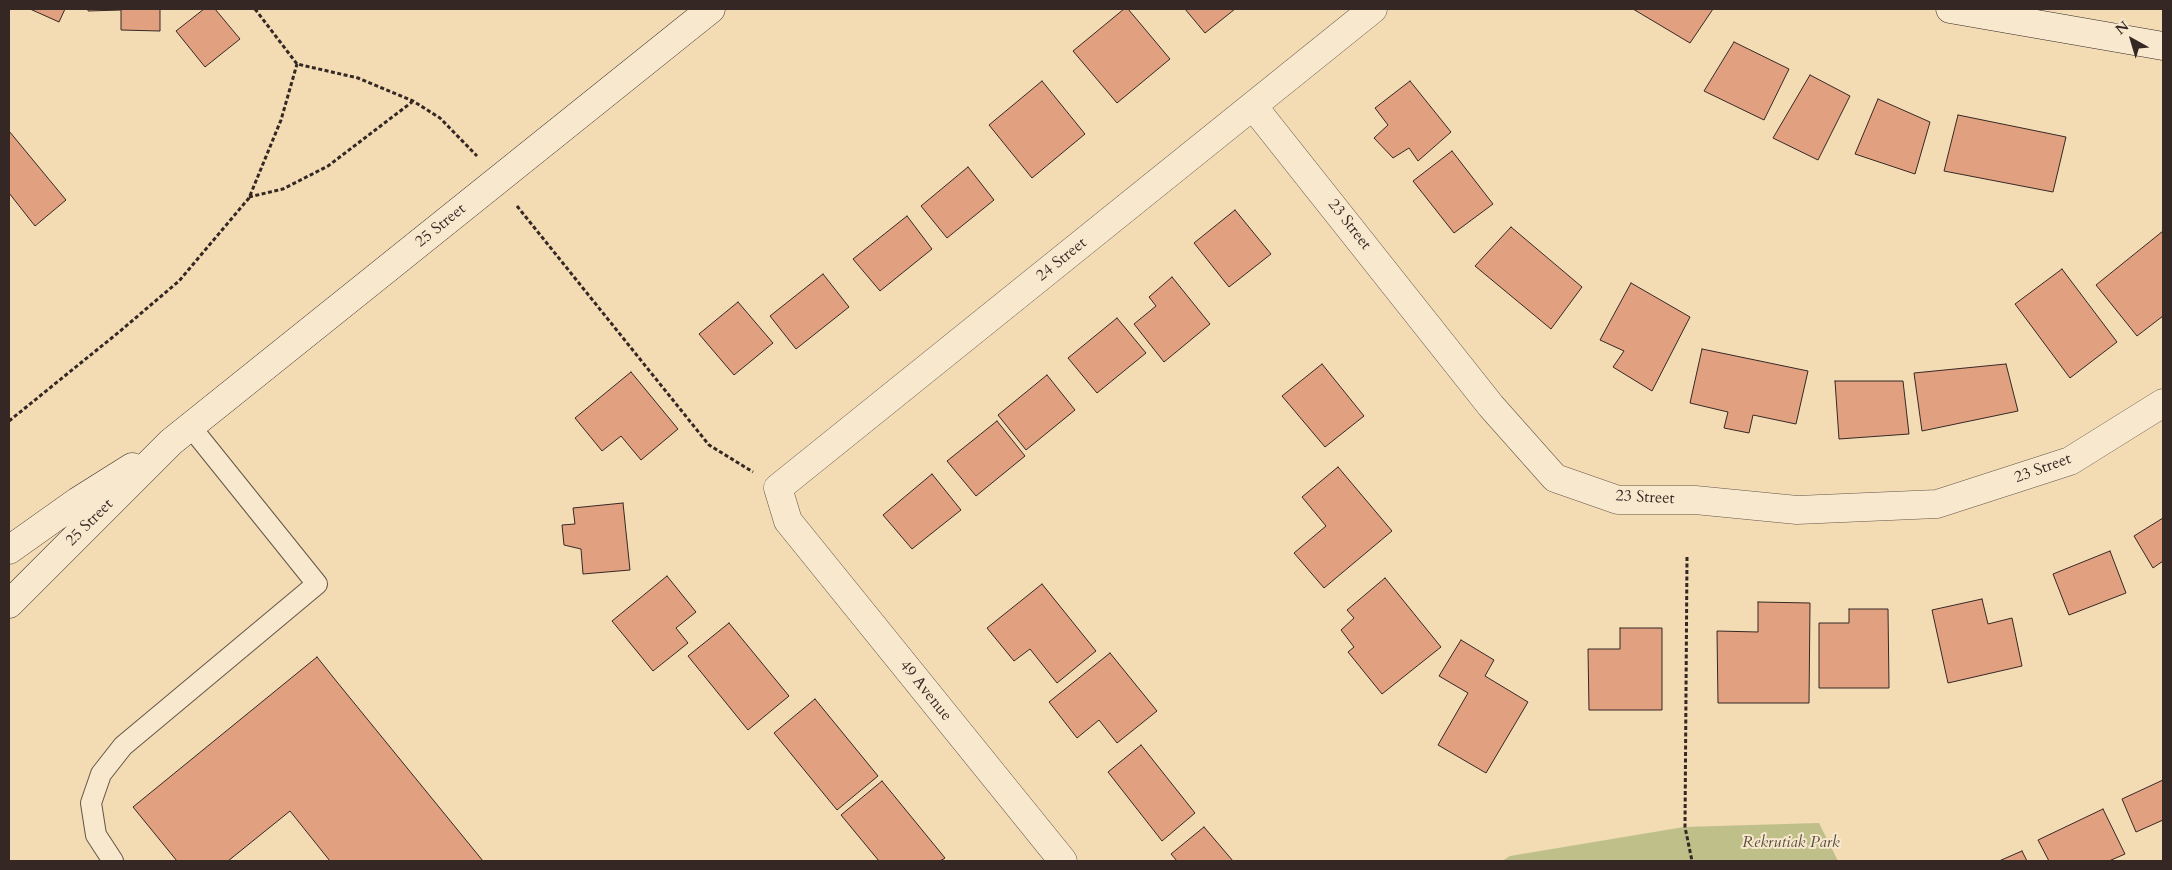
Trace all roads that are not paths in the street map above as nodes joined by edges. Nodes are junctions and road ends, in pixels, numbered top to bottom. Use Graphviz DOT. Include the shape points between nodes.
graph roads {
  1 [pos="711,9"];
  2 [pos="1373,9"];
  3 [pos="1950,9"];
  4 [pos="2163,46"];
  5 [pos="1254,106"];
  6 [pos="2163,404"];
  7 [pos="181,434"];
  8 [pos="788,521"];
  9 [pos="9,550"];
  10 [pos="9,604"];
  11 [pos="113,861"];
  12 [pos="1062,861"];
  1 -- 7 [label="street, 25 Street"];
  2 -- 5 [label="street, 24 Street"];
  3 -- 4 [label="street"];
  5 -- 6 [label="street, 23 Street" via="1491,406 1555,478 1618,500 1695,500 1797,510 1937,504 2070,462"];
  5 -- 8 [label="street, 24 Street" via="778,488"];
  7 -- 9 [label="street, 25 Street"];
  7 -- 10 [label="street, 25 Street"];
  7 -- 11 [label="lane" via="317,584 122,746 101,774 92,803 96,835"];
  8 -- 12 [label="street, 49 Avenue"];
}
